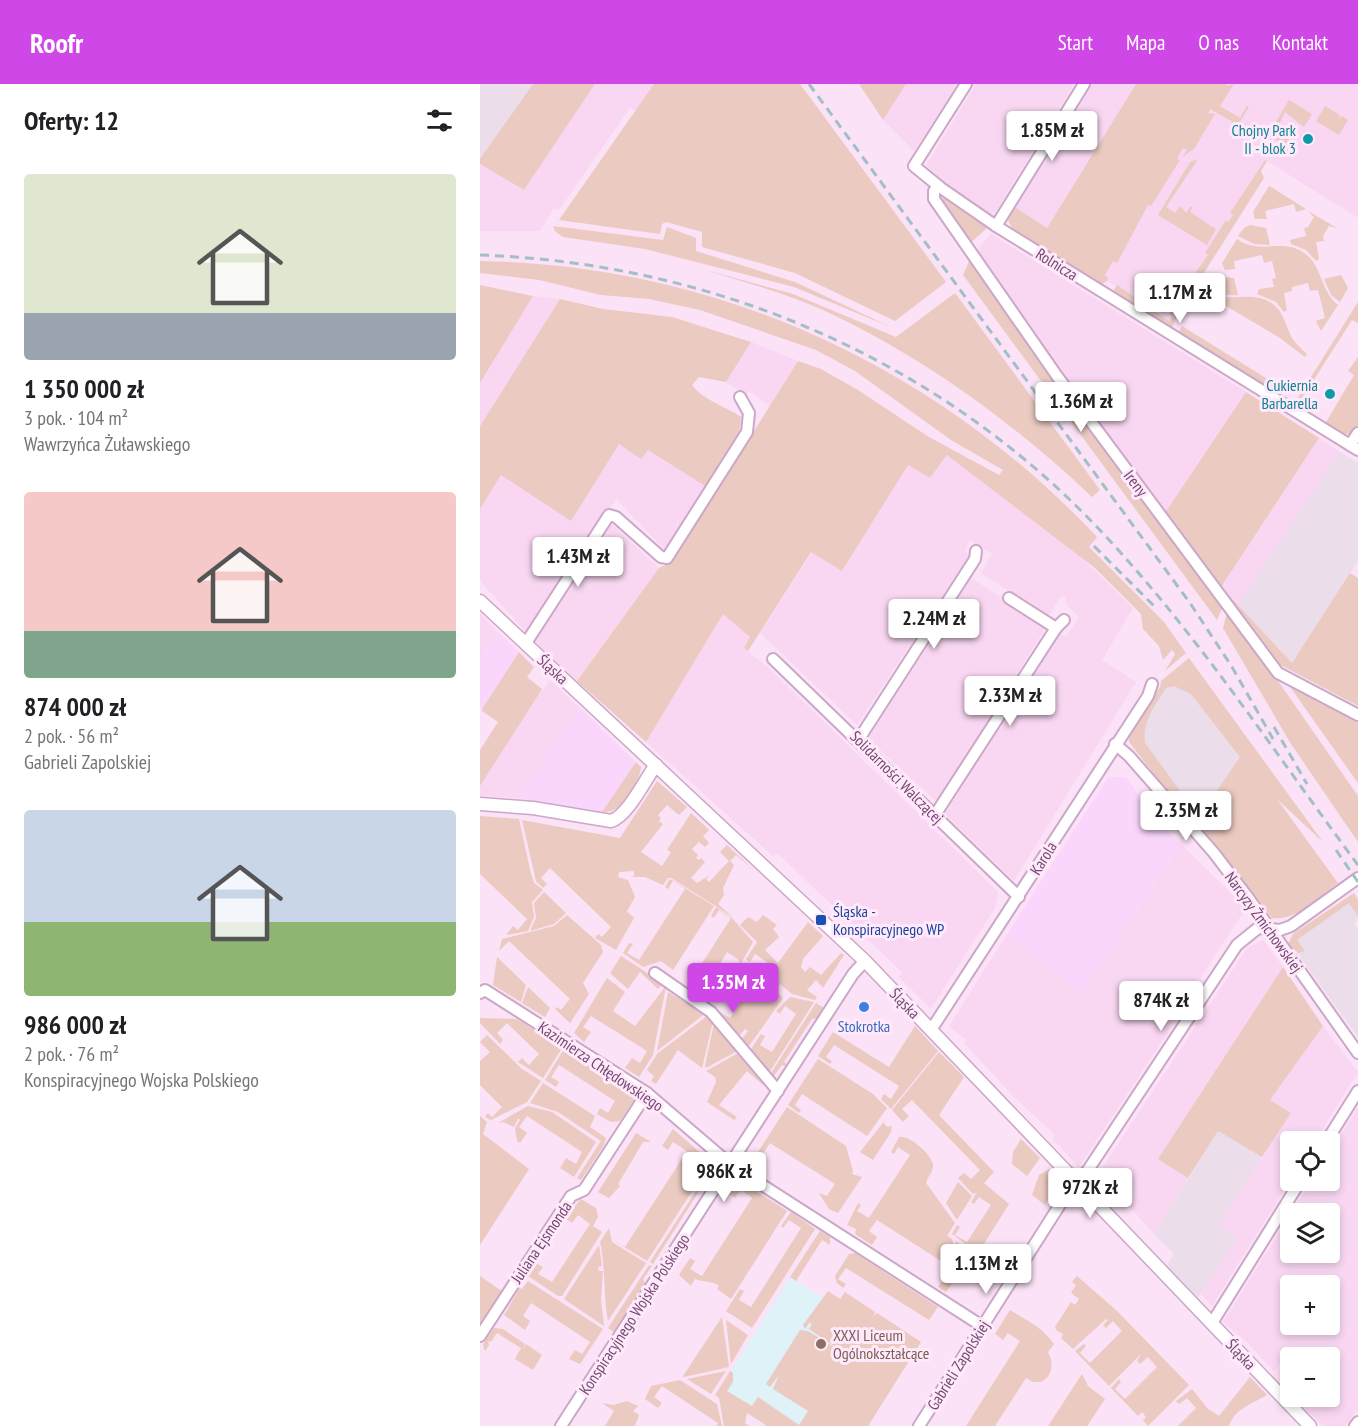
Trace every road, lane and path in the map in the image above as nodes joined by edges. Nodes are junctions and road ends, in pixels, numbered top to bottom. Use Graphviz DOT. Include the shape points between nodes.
graph roads {
  1 [pos="966,84"];
  2 [pos="1084,84"];
  3 [pos="938,186"];
  4 [pos="996,226"];
  5 [pos="740,397"];
  6 [pos="1358,433"];
  7 [pos="1354,448"];
  8 [pos="976,550"];
  9 [pos="1009,598"];
  10 [pos="480,601"];
  11 [pos="526,644"];
  12 [pos="773,659"];
  13 [pos="1152,684"];
  14 [pos="1358,715"];
  15 [pos="859,739"];
  16 [pos="1115,744"];
  17 [pos="656,765"];
  18 [pos="480,804"];
  19 [pos="936,815"];
  20 [pos="1358,878"];
  21 [pos="1019,897"];
  22 [pos="1269,929"];
  23 [pos="865,961"];
  24 [pos="655,973"];
  25 [pos="482,992"];
  26 [pos="931,1030"];
  27 [pos="1358,1053"];
  28 [pos="778,1091"];
  29 [pos="1358,1091"];
  30 [pos="647,1093"];
  31 [pos="1333,1131"];
  32 [pos="731,1165"];
  33 [pos="1077,1183"];
  34 [pos="1294,1191"];
  35 [pos="1212,1323"];
  36 [pos="982,1326"];
  37 [pos="480,1336"];
  38 [pos="1358,1422"];
  39 [pos="561,1426"];
  40 [pos="919,1426"];
  41 [pos="1310,1426"];
  42 [pos="1355,1426"];
  1 -- 3 [label="street, Rolnicza" via="914,166"];
  2 -- 4 [label="street"];
  3 -- 4 [label="street, Rolnicza"];
  3 -- 14 [label="street, Ireny" via="934,199 972,257 1278,673"];
  4 -- 7 [label="street, Rolnicza"];
  5 -- 11 [label="street" via="749,412 747,432 667,558 616,517 606,518"];
  6 -- 7 [label="street"];
  8 -- 15 [label="street" via="975,559"];
  9 -- 19 [label="street" via="1060,624"];
  10 -- 11 [label="street, Śląska"];
  11 -- 17 [label="street, Śląska"];
  12 -- 15 [label="street, Solidarności Walczącej"];
  13 -- 16 [label="street, Karola"];
  15 -- 19 [label="street, Solidarności Walczącej"];
  16 -- 21 [label="street, Karola"];
  16 -- 22 [label="street, Narcyzy Żmichowskiej" via="1130,756 1214,854"];
  17 -- 18 [label="street" via="619,818 611,821"];
  17 -- 23 [label="street, Śląska"];
  19 -- 21 [label="street, Solidarności Walczącej"];
  20 -- 22 [label="street, Gabrieli Zapolskiej" via="1291,926"];
  21 -- 26 [label="street, Karola"];
  22 -- 27 [label="street, Narcyzy Żmichowskiej"];
  22 -- 33 [label="street, Gabrieli Zapolskiej" via="1258,928 1248,934 1228,956"];
  23 -- 26 [label="street, Śląska"];
  23 -- 28 [label="street, Konspiracyjnego Wojska Polskiego"];
  24 -- 28 [label="street" via="711,1012"];
  25 -- 30 [label="street, Kazimierza Chłędowskiego"];
  26 -- 33 [label="street, Śląska"];
  28 -- 32 [label="street, Konspiracyjnego Wojska Polskiego"];
  29 -- 31 [label="street"];
  30 -- 32 [label="street, Kazimierza Chłędowskiego"];
  30 -- 37 [label="street, Juliana Ejsmonda" via="584,1190 571,1196"];
  32 -- 36 [label="street, Kazimierza Chłędowskiego"];
  32 -- 39 [label="street, Konspiracyjnego Wojska Polskiego"];
  33 -- 35 [label="street, Śląska"];
  33 -- 36 [label="street, Gabrieli Zapolskiej"];
  34 -- 35 [label="street"];
  35 -- 41 [label="street, Śląska"];
  36 -- 40 [label="street, Gabrieli Zapolskiej"];
  38 -- 42 [label="street"];
}
